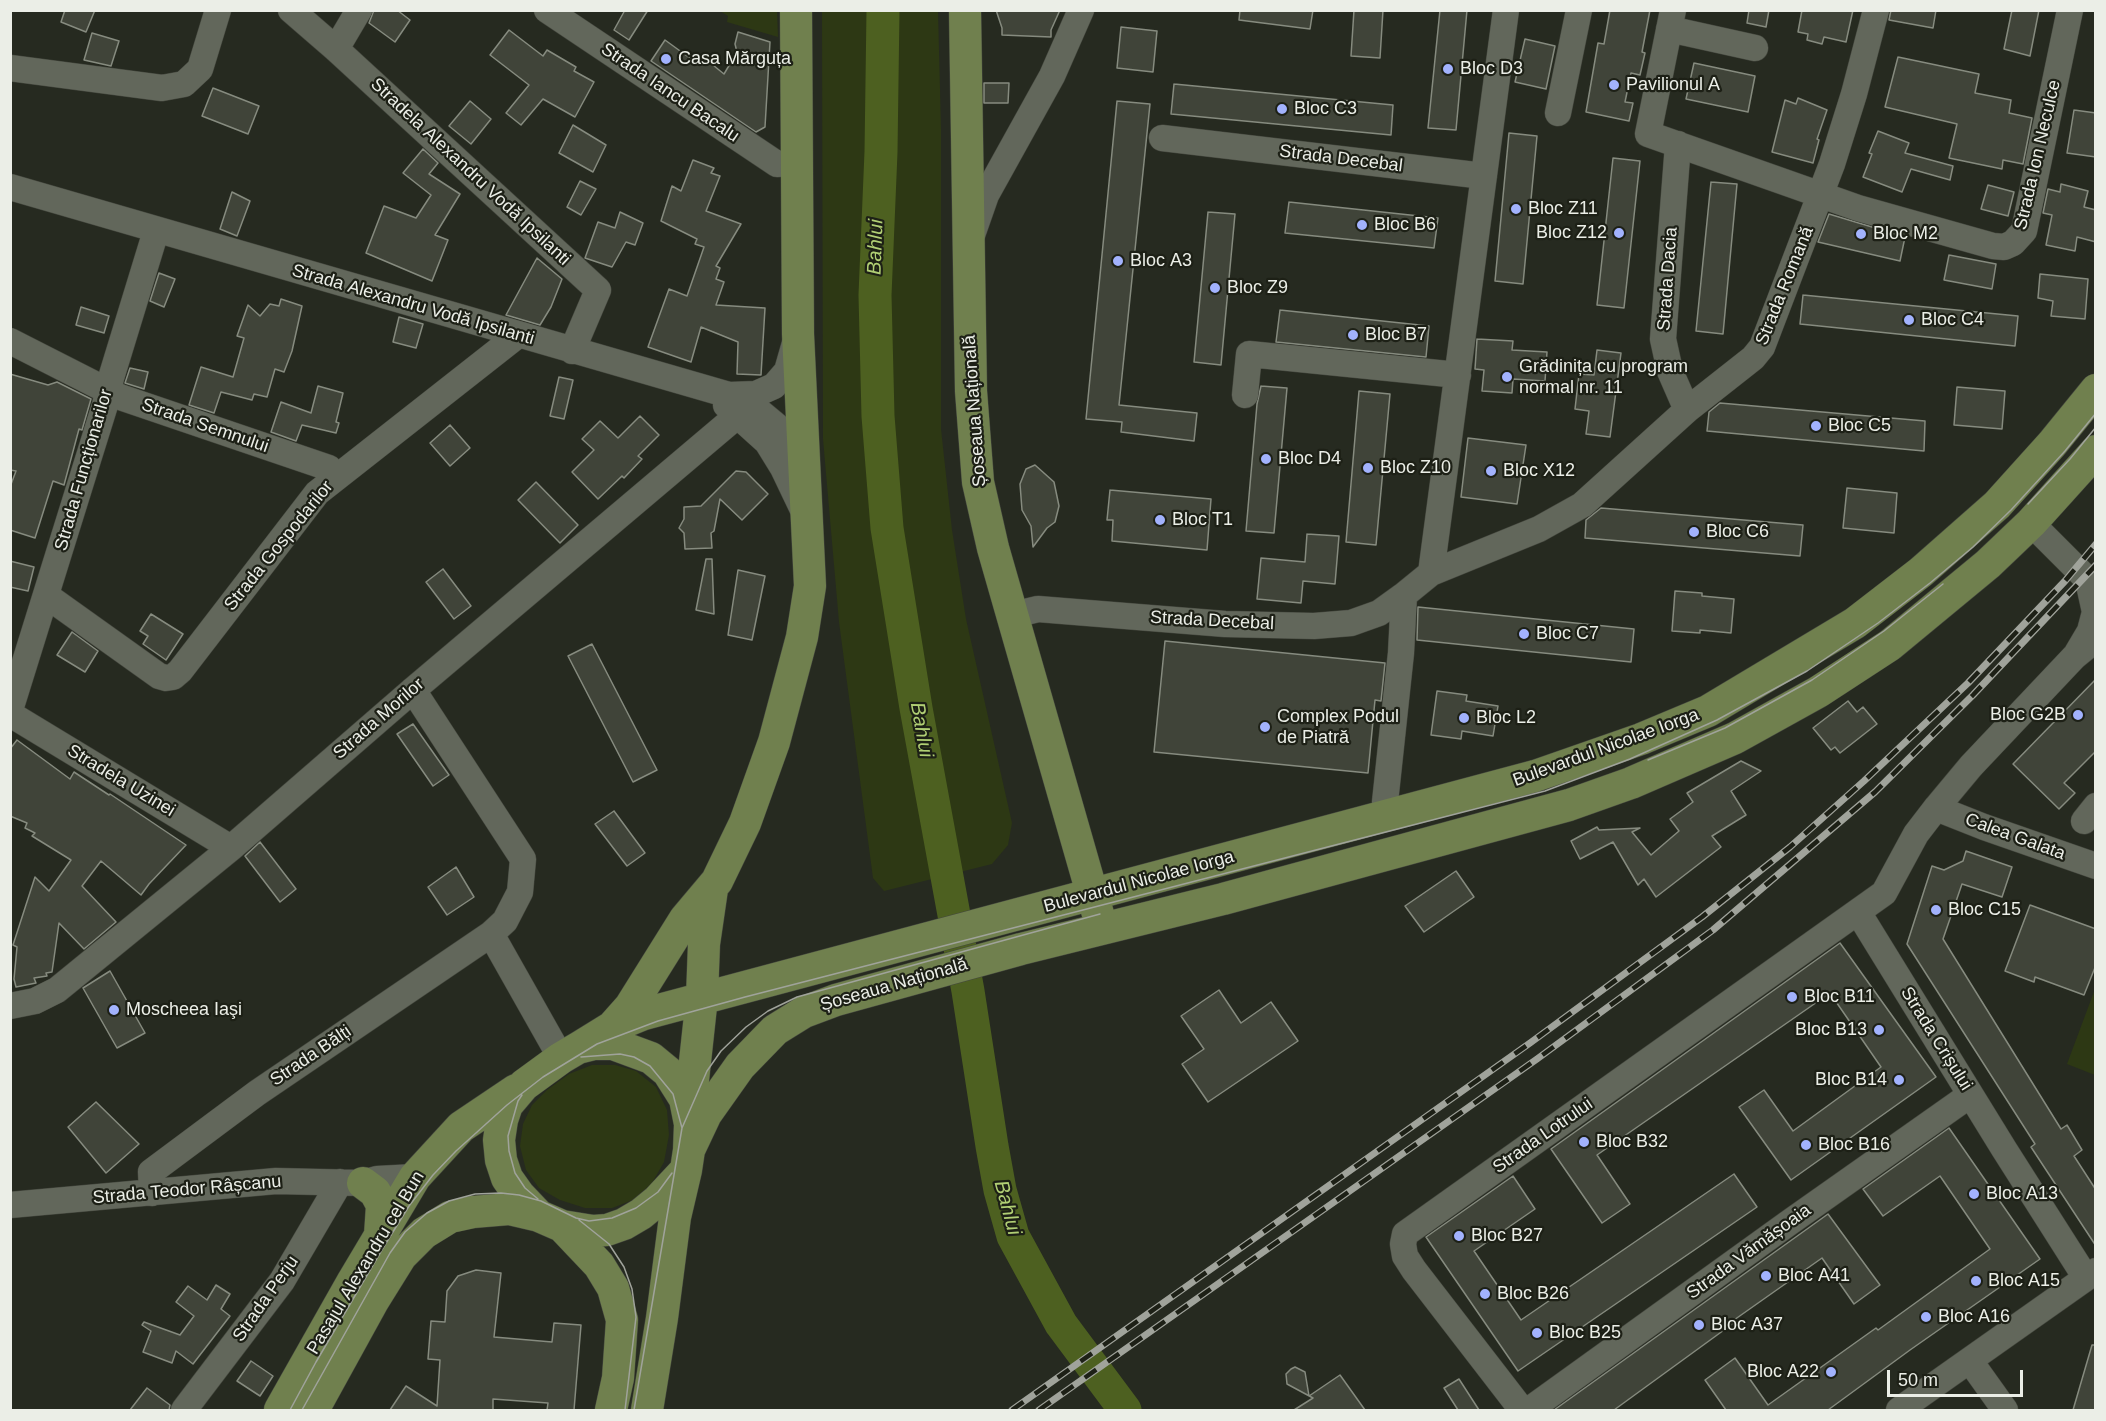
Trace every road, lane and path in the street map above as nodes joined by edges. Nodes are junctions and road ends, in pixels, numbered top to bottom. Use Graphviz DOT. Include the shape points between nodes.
graph roads {
  1 [pos="218,10"];
  2 [pos="291,10"];
  3 [pos="359,10"];
  4 [pos="547,10"];
  5 [pos="796,10"];
  6 [pos="965,10"];
  7 [pos="1080,10"];
  8 [pos="1506,10"];
  9 [pos="1579,10"];
  10 [pos="1876,10"];
  11 [pos="2070,10"];
  12 [pos="1671,20"];
  13 [pos="1755,48"];
  14 [pos="336,49"];
  15 [pos="10,68"];
  16 [pos="1558,113"];
  17 [pos="1162,138"];
  18 [pos="1678,144"];
  19 [pos="796,163"];
  20 [pos="1484,176"];
  21 [pos="10,187"];
  22 [pos="1821,196"];
  23 [pos="156,231"];
  24 [pos="968,247"];
  25 [pos="798,334"];
  26 [pos="518,335"];
  27 [pos="10,341"];
  28 [pos="573,351"];
  29 [pos="1458,375"];
  30 [pos="2096,390"];
  31 [pos="108,392"];
  32 [pos="1245,395"];
  33 [pos="725,400"];
  34 [pos="1686,410"];
  35 [pos="802,447"];
  36 [pos="2096,451"];
  37 [pos="335,477"];
  38 [pos="807,520"];
  39 [pos="2031,523"];
  40 [pos="1431,573"];
  41 [pos="2092,581"];
  42 [pos="1404,595"];
  43 [pos="47,596"];
  44 [pos="1013,615"];
  45 [pos="2096,639"];
  46 [pos="2074,657"];
  47 [pos="413,690"];
  48 [pos="10,712"];
  49 [pos="1936,808"];
  50 [pos="1389,816"];
  51 [pos="231,848"];
  52 [pos="2096,866"];
  53 [pos="712,889"];
  54 [pos="1092,893"];
  55 [pos="1858,912"];
  56 [pos="1013,915"];
  57 [pos="1102,929"];
  58 [pos="491,934"];
  59 [pos="704,944"];
  60 [pos="1022,949"];
  61 [pos="756,983"];
  62 [pos="702,997"];
  63 [pos="10,1006"];
  64 [pos="612,1027"];
  65 [pos="570,1053"];
  66 [pos="524,1085"];
  67 [pos="1970,1095"];
  68 [pos="685,1099"];
  69 [pos="688,1160"];
  70 [pos="415,1177"];
  71 [pos="352,1182"];
  72 [pos="152,1193"];
  73 [pos="10,1205"];
  74 [pos="550,1221"];
  75 [pos="394,1243"];
  76 [pos="2092,1277"];
  77 [pos="1970,1360"];
  78 [pos="184,1410"];
  79 [pos="280,1410"];
  80 [pos="313,1410"];
  81 [pos="611,1410"];
  82 [pos="647,1410"];
  83 [pos="1522,1410"];
  84 [pos="1529,1410"];
  85 [pos="1899,1410"];
  86 [pos="2005,1410"];
  1 -- 15 [label="street" via="200,69 184,84 162,88"];
  2 -- 14 [label="street, Stradela Alexandru Vodă Ipsilanti"];
  3 -- 14 [label="street"];
  4 -- 19 [label="street, Strada Iancu Bacalu" via="777,164"];
  5 -- 19 [label="main road"];
  6 -- 24 [label="main road"];
  7 -- 24 [label="street, Șoseaua Națională" via="1052,76 986,195"];
  8 -- 20 [label="street"];
  9 -- 16 [label="street"];
  10 -- 22 [label="street, Strada Romană"];
  11 -- 22 [label="street, Strada Ion Neculce" via="2024,231 2013,243 1993,246"];
  12 -- 13 [label="street"];
  12 -- 18 [label="street" via="1648,134"];
  14 -- 28 [label="street, Stradela Alexandru Vodă Ipsilanti" via="598,290"];
  17 -- 20 [label="street, Strada Decebal"];
  18 -- 22 [label="street"];
  18 -- 34 [label="street, Strada Dacia" via="1663,339 1670,371"];
  19 -- 25 [label="main road"];
  20 -- 29 [label="street"];
  21 -- 23 [label="street, Strada Alexandru Vodă Ipsilanti"];
  22 -- 34 [label="street, Strada Romană" via="1762,347"];
  23 -- 26 [label="street, Strada Alexandru Vodă Ipsilanti"];
  23 -- 31 [label="street, Strada Funcționarilor"];
  24 -- 44 [label="main road, Șoseaua Națională" via="970,392 978,482"];
  25 -- 33 [label="street" via="787,371 774,386"];
  25 -- 35 [label="main road"];
  26 -- 28 [label="street, Strada Alexandru Vodă Ipsilanti"];
  26 -- 37 [label="street, Strada Gospodarilor"];
  27 -- 31 [label="street, Strada Semnului"];
  28 -- 33 [label="street, Strada Alexandru Vodă Ipsilanti"];
  29 -- 32 [label="street" via="1249,354"];
  29 -- 40 [label="street"];
  30 -- 50 [label="main road, Bulevardul Nicolae Iorga" via="1998,505 1855,623 1779,670 1708,711 1641,739 1535,776"];
  31 -- 37 [label="street, Strada Semnului" via="329,468"];
  31 -- 43 [label="street, Strada Funcționarilor"];
  33 -- 35 [label="street, Strada Alexandru Vodă Ipsilanti" via="749,403"];
  33 -- 38 [label="street" via="767,442"];
  33 -- 47 [label="street, Strada Morilor"];
  34 -- 40 [label="street, Strada Romană" via="1582,505 1539,529"];
  35 -- 38 [label="main road"];
  36 -- 39 [label="main road, Bulevardul Nicolae Iorga"];
  37 -- 43 [label="street, Strada Gospodarilor" via="317,492 173,676 159,676"];
  38 -- 53 [label="main road" via="810,585 788,694 745,823"];
  39 -- 41 [label="street"];
  39 -- 57 [label="main road, Bulevardul Nicolae Iorga" via="1890,645 1755,728 1682,763 1569,805 1487,829"];
  40 -- 42 [label="street, Strada Decebal"];
  41 -- 46 [label="street" via="2095,612 2090,631"];
  42 -- 44 [label="street, Strada Decebal" via="1379,613 1351,623 1314,626 1225,624 1038,609"];
  42 -- 50 [label="street" via="1385,802"];
  43 -- 48 [label="street, Strada Funcționarilor"];
  44 -- 54 [label="main road, Șoseaua Națională"];
  45 -- 46 [label="street"];
  46 -- 49 [label="street"];
  47 -- 51 [label="street, Strada Morilor"];
  47 -- 58 [label="street" via="523,859 520,892 505,921"];
  48 -- 51 [label="street, Stradela Uzinei"];
  49 -- 52 [label="street, Calea Galata"];
  49 -- 55 [label="street" via="1916,834 1884,893"];
  50 -- 54 [label="main road, Bulevardul Nicolae Iorga"];
  51 -- 63 [label="street, Strada Morilor" via="57,990 35,1001"];
  53 -- 59 [label="main road"];
  53 -- 64 [label="main road" via="685,919 630,1007"];
  54 -- 56 [label="main road, Bulevardul Nicolae Iorga"];
  54 -- 57 [label="main road, Șoseaua Națională"];
  55 -- 67 [label="street, Strada Crișului"];
  55 -- 83 [label="street, Strada Lotrului" via="1405,1234 1406,1256 1414,1269"];
  56 -- 61 [label="main road, Șoseaua Națională"];
  57 -- 60 [label="main road, Bulevardul Nicolae Iorga"];
  58 -- 65 [label="street"];
  58 -- 72 [label="street, Strada Bălți" via="257,1093 151,1172"];
  59 -- 61 [label="main road" via="729,970"];
  59 -- 62 [label="main road"];
  60 -- 69 [label="main road, Șoseaua Națională" via="836,1000 804,1012 775,1030 721,1090 706,1114"];
  61 -- 62 [label="main road, Șoseaua Națională"];
  62 -- 64 [label="main road, Șoseaua Națională"];
  62 -- 68 [label="main road" via="693,1080"];
  64 -- 65 [label="main road"];
  65 -- 66 [label="main road"];
  65 -- 68 [label="main road" via="594,1044 613,1044 651,1058 668,1072"];
  66 -- 70 [label="main road, Pasajul Alexandru cel Bun" via="461,1127"];
  66 -- 74 [label="main road" via="507,1105 499,1140 501,1160 519,1195"];
  67 -- 76 [label="street, Strada Crișului"];
  67 -- 84 [label="street, Strada Vămășoaia"];
  68 -- 69 [label="main road" via="690,1124"];
  69 -- 74 [label="main road" via="658,1200 624,1224 593,1232"];
  69 -- 82 [label="main road" via="675,1217"];
  70 -- 71 [label="street, Strada Teodor Râșcanu"];
  70 -- 75 [label="main road, Pasajul Alexandru cel Bun"];
  71 -- 72 [label="street, Strada Teodor Râșcanu" via="276,1181"];
  71 -- 75 [label="main road" via="375,1192"];
  71 -- 78 [label="street, Strada Perju"];
  72 -- 73 [label="street, Strada Teodor Râșcanu"];
  74 -- 75 [label="main road, Pasajul Alexandru cel Bun" via="509,1209 473,1212 450,1217 424,1233"];
  74 -- 81 [label="main road" via="600,1264 613,1288 622,1320 618,1378"];
  75 -- 79 [label="main road, Pasajul Alexandru cel Bun" via="297,1378"];
  75 -- 80 [label="main road, Pasajul Alexandru cel Bun" via="373,1301"];
  76 -- 77 [label="street"];
  77 -- 85 [label="street"];
  77 -- 86 [label="street"];
}
